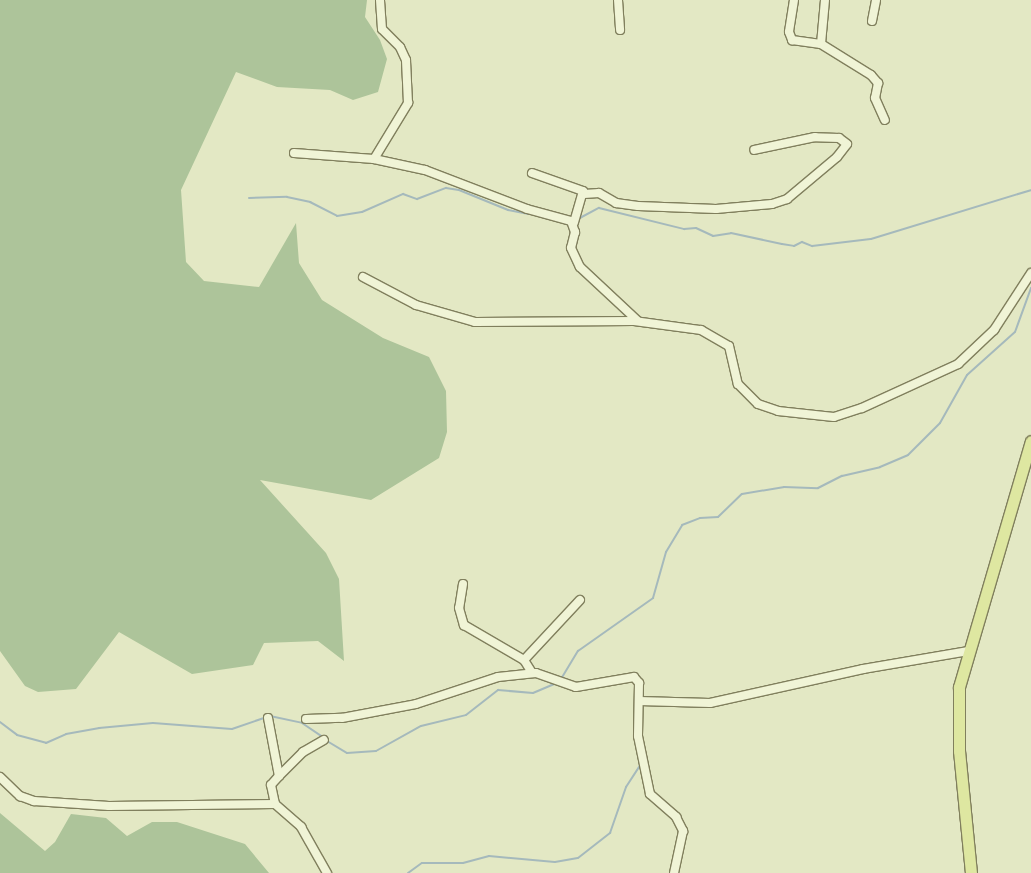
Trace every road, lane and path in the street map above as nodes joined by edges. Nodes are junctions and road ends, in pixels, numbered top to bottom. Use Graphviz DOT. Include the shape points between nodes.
graph roads {
  1 [pos="380,0"];
  2 [pos="618,0"];
  3 [pos="794,0"];
  4 [pos="825,0"];
  5 [pos="876,0"];
  6 [pos="872,21"];
  7 [pos="620,30"];
  8 [pos="820,44"];
  9 [pos="885,120"];
  10 [pos="754,150"];
  11 [pos="294,154"];
  12 [pos="374,159"];
  13 [pos="532,173"];
  14 [pos="584,194"];
  15 [pos="574,223"];
  16 [pos="1031,273"];
  17 [pos="362,277"];
  18 [pos="638,321"];
  19 [pos="1031,442"];
  20 [pos="463,584"];
  21 [pos="580,600"];
  22 [pos="968,651"];
  23 [pos="524,660"];
  24 [pos="532,672"];
  25 [pos="639,701"];
  26 [pos="268,718"];
  27 [pos="306,719"];
  28 [pos="324,740"];
  29 [pos="279,776"];
  30 [pos="0,777"];
  31 [pos="275,804"];
  32 [pos="327,873"];
  33 [pos="674,873"];
  34 [pos="971,873"];
  1 -- 12 [label="street" via="382,29 400,47 408,66 408,103"];
  2 -- 7 [label="street"];
  3 -- 8 [label="street" via="790,37 795,41"];
  4 -- 8 [label="street"];
  5 -- 6 [label="street"];
  8 -- 9 [label="street" via="876,80 875,98"];
  10 -- 14 [label="street" via="809,138 839,138 847,144 837,157 795,192 772,204 716,209 638,206 616,203 599,193"];
  11 -- 12 [label="street"];
  12 -- 15 [label="street" via="452,179"];
  13 -- 14 [label="street" via="579,188"];
  14 -- 15 [label="street"];
  15 -- 18 [label="street" via="571,248 580,267"];
  16 -- 18 [label="street" via="994,330 958,364 928,380 901,388 839,416 763,407 738,384 732,351 724,341 701,330"];
  17 -- 18 [label="street" via="416,305 475,322"];
  19 -- 22 [label="main road"];
  20 -- 23 [label="street" via="459,608 464,625"];
  21 -- 23 [label="street"];
  22 -- 25 [label="street" via="878,666 710,703"];
  22 -- 34 [label="main road" via="958,713"];
  23 -- 24 [label="street"];
  24 -- 25 [label="street" via="580,686 634,677 639,683"];
  24 -- 27 [label="street" via="489,679 416,704 342,718"];
  25 -- 33 [label="street" via="638,736 650,794 676,817 683,831"];
  26 -- 29 [label="street"];
  28 -- 29 [label="street" via="303,752"];
  29 -- 31 [label="street" via="271,785"];
  30 -- 31 [label="street" via="20,796 34,800 110,806"];
  31 -- 32 [label="street" via="301,827"];
}
